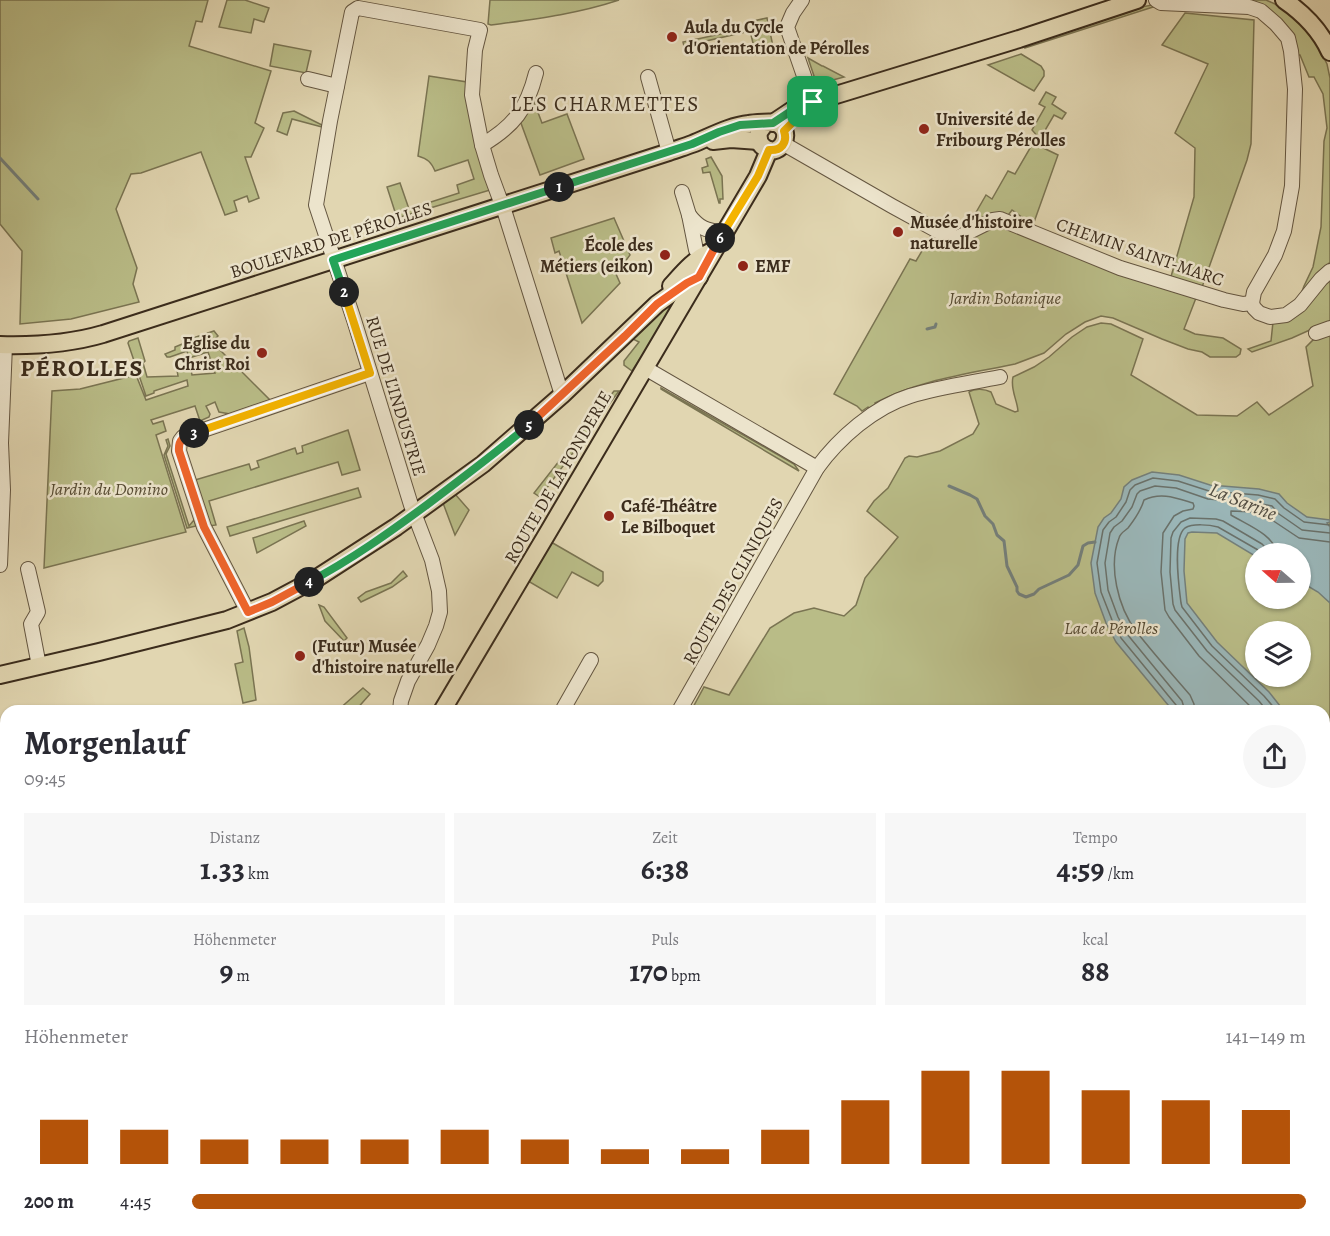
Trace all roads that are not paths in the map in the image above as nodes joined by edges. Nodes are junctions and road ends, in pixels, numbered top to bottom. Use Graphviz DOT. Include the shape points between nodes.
graph roads {
  1 [pos="802,0"];
  2 [pos="1137,0"];
  3 [pos="1156,0"];
  4 [pos="1284,0"];
  5 [pos="1330,52"];
  6 [pos="536,73"];
  7 [pos="648,78"];
  8 [pos="308,79"];
  9 [pos="337,86"];
  10 [pos="813,102"];
  11 [pos="772,136"];
  12 [pos="482,145"];
  13 [pos="669,152"];
  14 [pos="682,192"];
  15 [pos="502,206"];
  16 [pos="688,215"];
  17 [pos="723,233"];
  18 [pos="333,260"];
  19 [pos="705,262"];
  20 [pos="1330,271"];
  21 [pos="1252,303"];
  22 [pos="1330,328"];
  23 [pos="1316,333"];
  24 [pos="2,345"];
  25 [pos="645,368"];
  26 [pos="370,373"];
  27 [pos="1000,377"];
  28 [pos="562,394"];
  29 [pos="1,461"];
  30 [pos="817,468"];
  31 [pos="414,515"];
  32 [pos="0,565"];
  33 [pos="28,569"];
  34 [pos="248,612"];
  35 [pos="591,660"];
  36 [pos="39,666"];
  37 [pos="0,675"];
  38 [pos="401,705"];
  39 [pos="446,705"];
  40 [pos="565,705"];
  41 [pos="683,705"];
  1 -- 10 [label="street" via="787,27"];
  2 -- 10 [label="main road"];
  3 -- 21 [label="street" via="1249,7 1261,11 1288,38 1295,89 1292,186 1280,243"];
  4 -- 5 [label="main road" via="1312,24"];
  6 -- 12 [label="street" via="523,108 508,127"];
  7 -- 13 [label="street"];
  8 -- 9 [label="street"];
  9 -- 12 [label="street, RUE DE L'INDUSTRIE" via="352,12 358,8 480,30 472,95"];
  9 -- 18 [label="street, RUE DE L'INDUSTRIE" via="316,205"];
  10 -- 11 [label="main road" via="794,109"];
  11 -- 13 [label="main road, BOULEVARD DE PÉROLLES" via="722,139"];
  11 -- 17 [label="main road, ROUTE DE LA FONDERIE" via="758,176"];
  11 -- 21 [label="street, CHEMIN SAINT-MARC" via="945,235 957,231 957,238 1000,219 1120,268 1224,300"];
  12 -- 15 [label="street"];
  13 -- 15 [label="main road, BOULEVARD DE PÉROLLES"];
  14 -- 16 [label="street"];
  15 -- 18 [label="main road, BOULEVARD DE PÉROLLES"];
  15 -- 28 [label="street"];
  16 -- 17 [label="street" via="697,226"];
  16 -- 19 [label="street" via="696,250"];
  17 -- 19 [label="main road, ROUTE DE LA FONDERIE"];
  18 -- 24 [label="main road, BOULEVARD DE PÉROLLES" via="83,340 53,345"];
  18 -- 26 [label="street, RUE DE L'INDUSTRIE"];
  19 -- 25 [label="main road, ROUTE DE LA FONDERIE"];
  19 -- 28 [label="main road" via="687,283 657,304"];
  20 -- 21 [label="street, CHEMIN SAINT-MARC" via="1286,315 1264,316"];
  22 -- 23 [label="street"];
  24 -- 29 [label="street"];
  25 -- 30 [label="street"];
  25 -- 39 [label="main road, ROUTE DE LA FONDERIE"];
  26 -- 31 [label="street, RUE DE L'INDUSTRIE"];
  26 -- 34 [label="street" via="180,441 179,451 204,527"];
  27 -- 30 [label="street, ROUTE DES CLINIQUES" via="909,396 882,409 840,441"];
  28 -- 31 [label="main road" via="483,464"];
  29 -- 32 [label="street"];
  30 -- 41 [label="street, ROUTE DES CLINIQUES"];
  31 -- 34 [label="main road" via="318,578"];
  31 -- 38 [label="street, RUE DE L'INDUSTRIE" via="432,560 440,612"];
  33 -- 36 [label="street" via="38,612 32,624"];
  34 -- 36 [label="main road" via="202,627"];
  35 -- 40 [label="street"];
  36 -- 37 [label="main road"];
}
